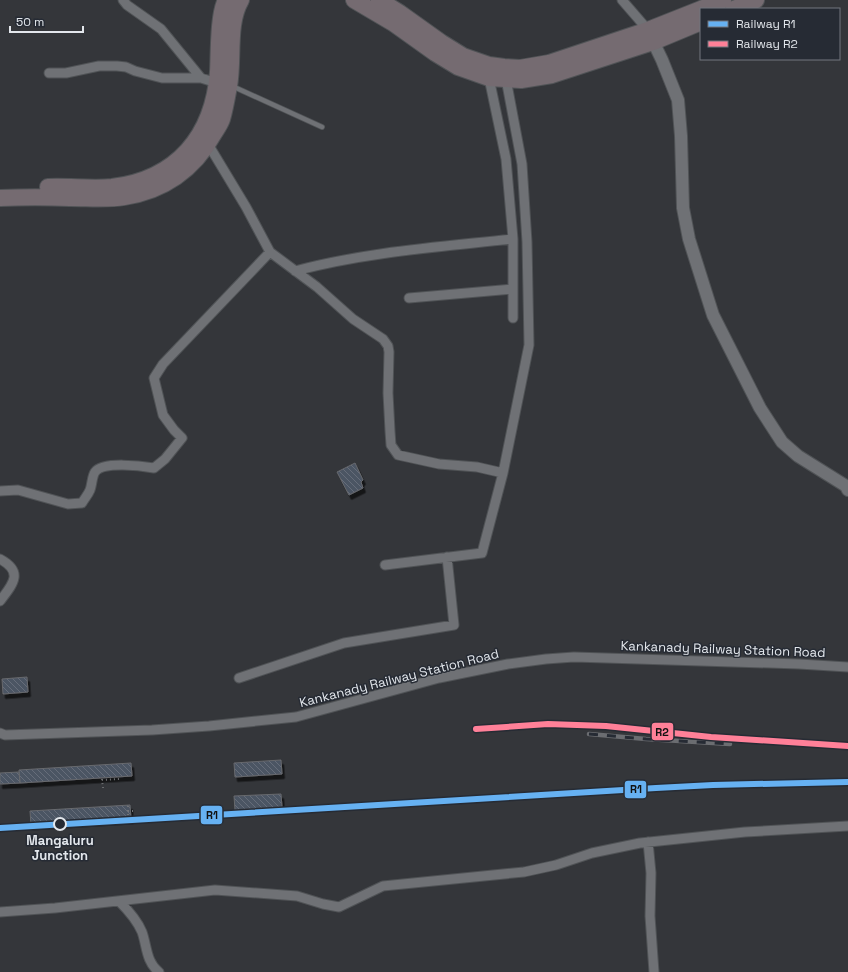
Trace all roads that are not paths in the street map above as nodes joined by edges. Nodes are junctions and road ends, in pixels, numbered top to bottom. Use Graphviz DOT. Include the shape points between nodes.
graph roads {
  1 [pos="123,0"];
  2 [pos="226,0"];
  3 [pos="241,0"];
  4 [pos="379,0"];
  5 [pos="622,0"];
  6 [pos="723,0"];
  7 [pos="756,0"];
  8 [pos="358,1"];
  9 [pos="703,8"];
  10 [pos="736,8"];
  11 [pos="700,10"];
  12 [pos="700,22"];
  13 [pos="650,36"];
  14 [pos="49,73"];
  15 [pos="201,78"];
  16 [pos="489,78"];
  17 [pos="506,80"];
  18 [pos="223,84"];
  19 [pos="322,127"];
  20 [pos="208,144"];
  21 [pos="0,187"];
  22 [pos="0,198"];
  23 [pos="513,239"];
  24 [pos="270,252"];
  25 [pos="295,271"];
  26 [pos="513,289"];
  27 [pos="409,298"];
  28 [pos="513,318"];
  29 [pos="503,473"];
  30 [pos="847,488"];
  31 [pos="0,491"];
  32 [pos="447,557"];
  33 [pos="0,559"];
  34 [pos="385,564"];
  35 [pos="0,601"];
  36 [pos="848,667"];
  37 [pos="239,678"];
  38 [pos="2,734"];
  39 [pos="848,826"];
  40 [pos="648,842"];
  41 [pos="119,901"];
  42 [pos="0,912"];
  43 [pos="159,972"];
  44 [pos="654,972"];
  1 -- 15 [label="street" via="161,29"];
  2 -- 18 [label="highway" via="221,19"];
  3 -- 18 [label="highway" via="236,8"];
  4 -- 13 [label="highway" via="463,56 504,67 520,68 549,62"];
  5 -- 13 [label="street"];
  6 -- 9 [label="highway"];
  7 -- 10 [label="highway"];
  8 -- 16 [label="highway" via="458,67"];
  11 -- 13 [label="highway"];
  12 -- 13 [label="highway"];
  13 -- 17 [label="highway" via="552,75"];
  13 -- 30 [label="street" via="678,100 683,208 689,239 713,316 760,408 782,442 798,456"];
  14 -- 15 [label="street" via="66,73 99,66 126,66 162,78"];
  15 -- 18 [label="street"];
  16 -- 17 [label="highway"];
  16 -- 23 [label="street" via="506,159"];
  17 -- 29 [label="street" via="522,164 529,345"];
  18 -- 19 [label="lane"];
  18 -- 20 [label="highway" via="221,120"];
  18 -- 21 [label="highway" via="198,137 175,163 158,174 138,182 112,187"];
  20 -- 22 [label="highway" via="183,173 164,185 124,198"];
  20 -- 24 [label="street"];
  23 -- 25 [label="street" via="326,262"];
  23 -- 26 [label="street"];
  24 -- 25 [label="street"];
  24 -- 31 [label="street" via="163,364 154,378 163,415 182,438 165,459 154,468 112,465 100,468 95,472 82,504 68,504 18,490"];
  25 -- 29 [label="street" via="383,339 388,346 390,438 391,445 398,454 439,464 477,467"];
  26 -- 27 [label="street"];
  26 -- 28 [label="street"];
  29 -- 32 [label="street" via="482,553"];
  32 -- 34 [label="street"];
  32 -- 37 [label="street" via="454,625 344,643"];
  33 -- 35 [label="street" via="11,565 14,574 12,586"];
  36 -- 38 [label="street, Kankanady Railway Station Road" via="546,659 439,678 296,717 152,730"];
  39 -- 40 [label="street" via="745,832"];
  40 -- 41 [label="street" via="592,853 524,872 383,886 339,907 298,896 215,890"];
  40 -- 44 [label="street"];
  41 -- 42 [label="street"];
  41 -- 43 [label="street" via="142,931 150,964"];
}
